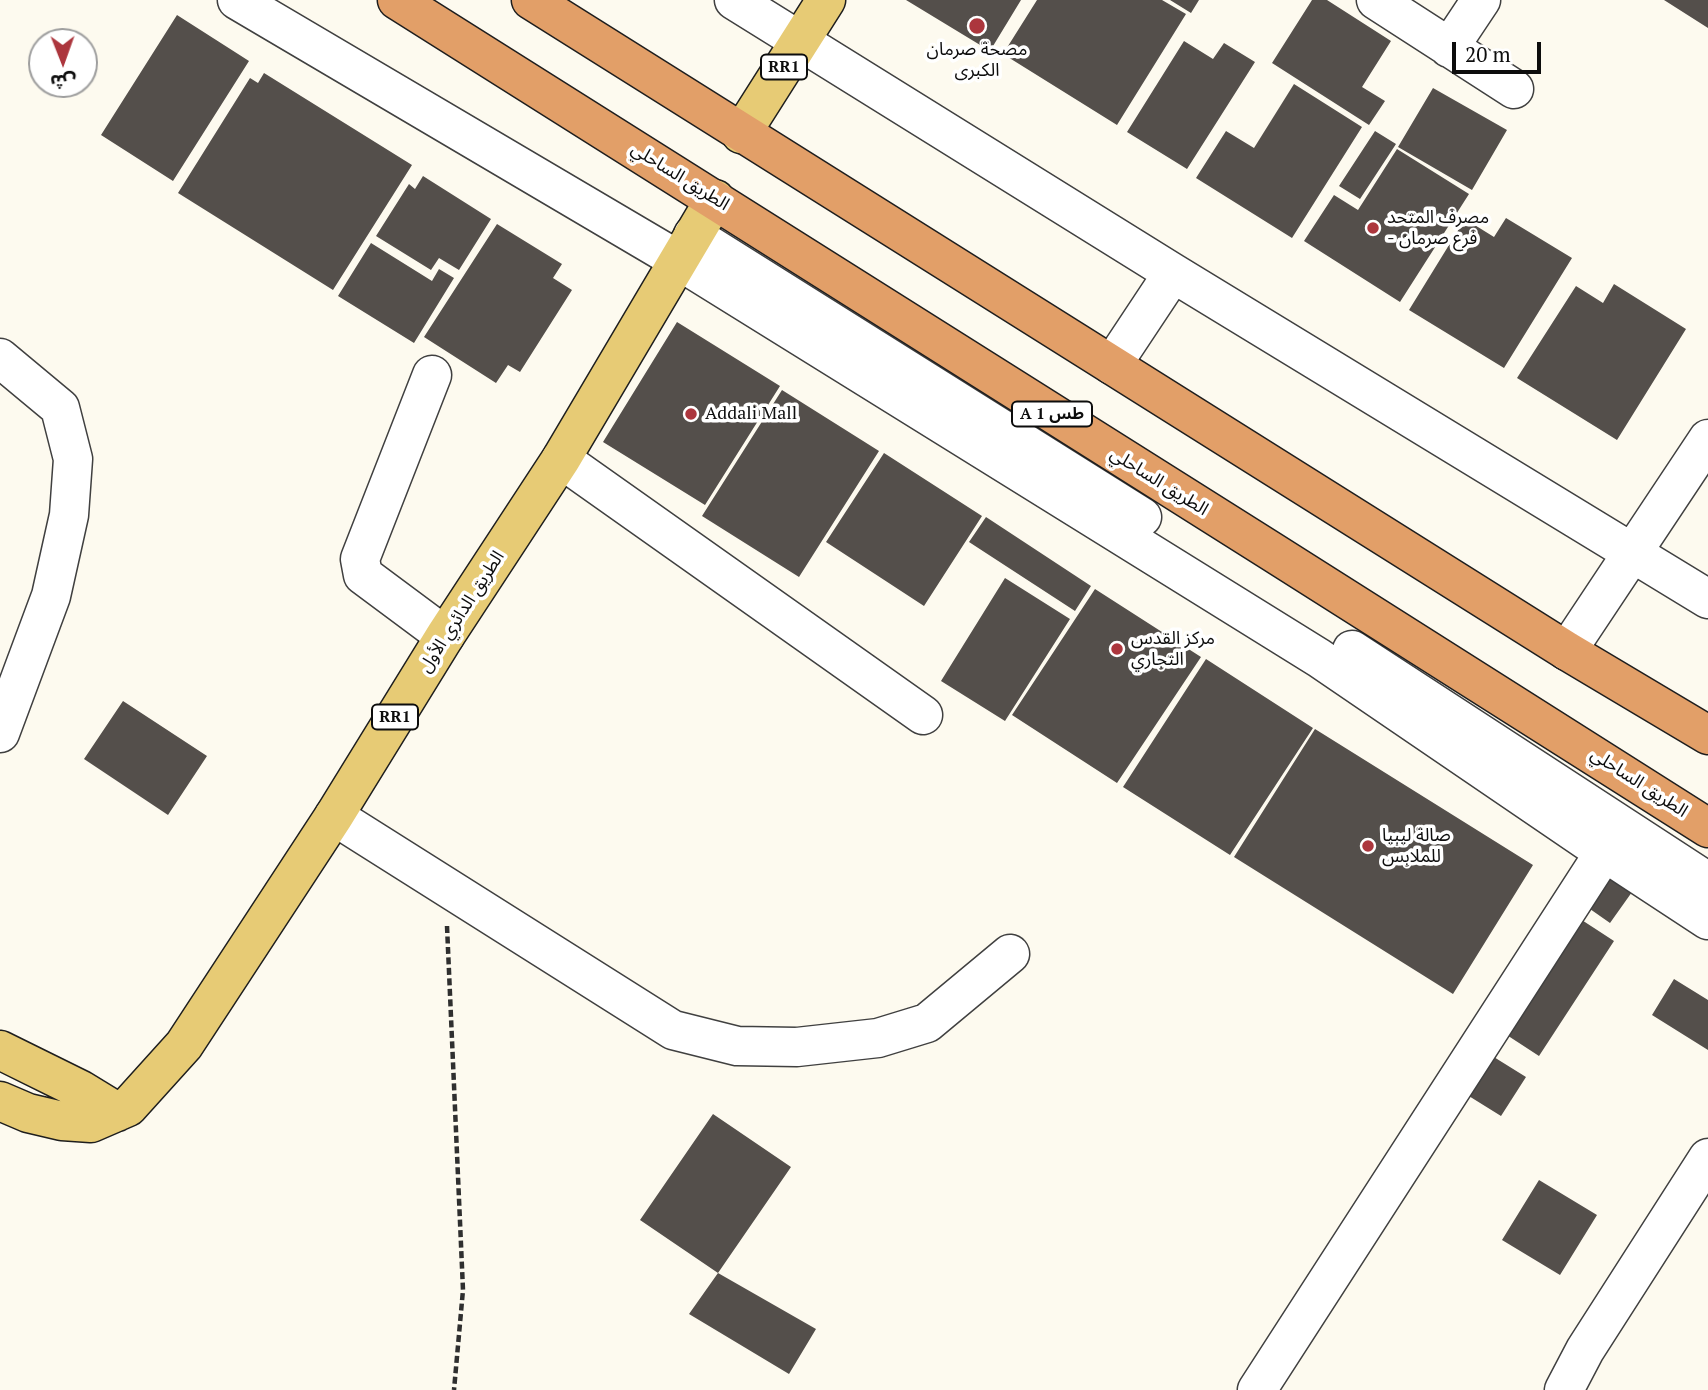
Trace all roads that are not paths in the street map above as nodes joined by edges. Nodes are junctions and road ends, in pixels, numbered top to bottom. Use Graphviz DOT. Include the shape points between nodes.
graph roads {
  1 [pos="237,0"];
  2 [pos="397,0"];
  3 [pos="531,0"];
  4 [pos="734,0"];
  5 [pos="825,0"];
  6 [pos="1376,0"];
  7 [pos="1481,0"];
  8 [pos="800,42"];
  9 [pos="1449,48"];
  10 [pos="1514,89"];
  11 [pos="741,134"];
  12 [pos="715,199"];
  13 [pos="685,248"];
  14 [pos="1173,273"];
  15 [pos="1,358"];
  16 [pos="1112,365"];
  17 [pos="432,375"];
  18 [pos="1708,439"];
  19 [pos="561,459"];
  20 [pos="1633,554"];
  21 [pos="1708,600"];
  22 [pos="1353,604"];
  23 [pos="445,636"];
  24 [pos="1325,647"];
  25 [pos="1567,651"];
  26 [pos="923,715"];
  27 [pos="0,733"];
  28 [pos="1708,735"];
  29 [pos="1649,791"];
  30 [pos="334,816"];
  31 [pos="1708,828"];
  32 [pos="1613,838"];
  33 [pos="1708,882"];
  34 [pos="1708,920"];
  35 [pos="1010,954"];
  36 [pos="0,1050"];
  37 [pos="0,1101"];
  38 [pos="117,1112"];
  39 [pos="1708,1158"];
  40 [pos="1257,1390"];
  41 [pos="1564,1390"];
  1 -- 13 [label="street"];
  2 -- 12 [label="highway, الطريق الساحلي / A 1 طس"];
  3 -- 11 [label="highway"];
  4 -- 8 [label="street"];
  5 -- 8 [label="main road, RR1"];
  6 -- 9 [label="street"];
  7 -- 9 [label="street"];
  8 -- 11 [label="main road, RR1"];
  8 -- 14 [label="street"];
  9 -- 10 [label="street"];
  11 -- 16 [label="highway"];
  12 -- 13 [label="main road, الطريق الدائري الأول / RR1"];
  12 -- 22 [label="highway, الطريق الساحلي / A 1 طس"];
  13 -- 19 [label="main road, الطريق الدائري الأول / RR1"];
  13 -- 24 [label="street"];
  14 -- 16 [label="street"];
  14 -- 20 [label="street"];
  15 -- 27 [label="street" via="60,408 73,459 68,515 51,596"];
  16 -- 25 [label="highway"];
  17 -- 23 [label="street" via="360,559 363,575"];
  18 -- 20 [label="street"];
  19 -- 23 [label="main road, الطريق الدائري الأول / RR1"];
  19 -- 26 [label="street"];
  20 -- 21 [label="street"];
  20 -- 25 [label="street"];
  22 -- 24 [label="street"];
  22 -- 29 [label="highway, الطريق الساحلي / A 1 طس"];
  23 -- 30 [label="main road, الطريق الدائري الأول / RR1"];
  24 -- 32 [label="street"];
  25 -- 28 [label="highway"];
  29 -- 31 [label="highway, الطريق الساحلي / A 1 طس"];
  29 -- 32 [label="street"];
  30 -- 35 [label="street" via="673,1030 737,1046 797,1047 878,1038 927,1023"];
  30 -- 38 [label="main road, الطريق الدائري الأول / RR1" via="184,1045 128,1107"];
  32 -- 33 [label="street"];
  32 -- 34 [label="street"];
  32 -- 40 [label="street"];
  36 -- 38 [label="main road"];
  37 -- 38 [label="main road, الطريق الدائري الأول / RR1" via="62,1121 91,1123"];
  39 -- 41 [label="street"];
}
